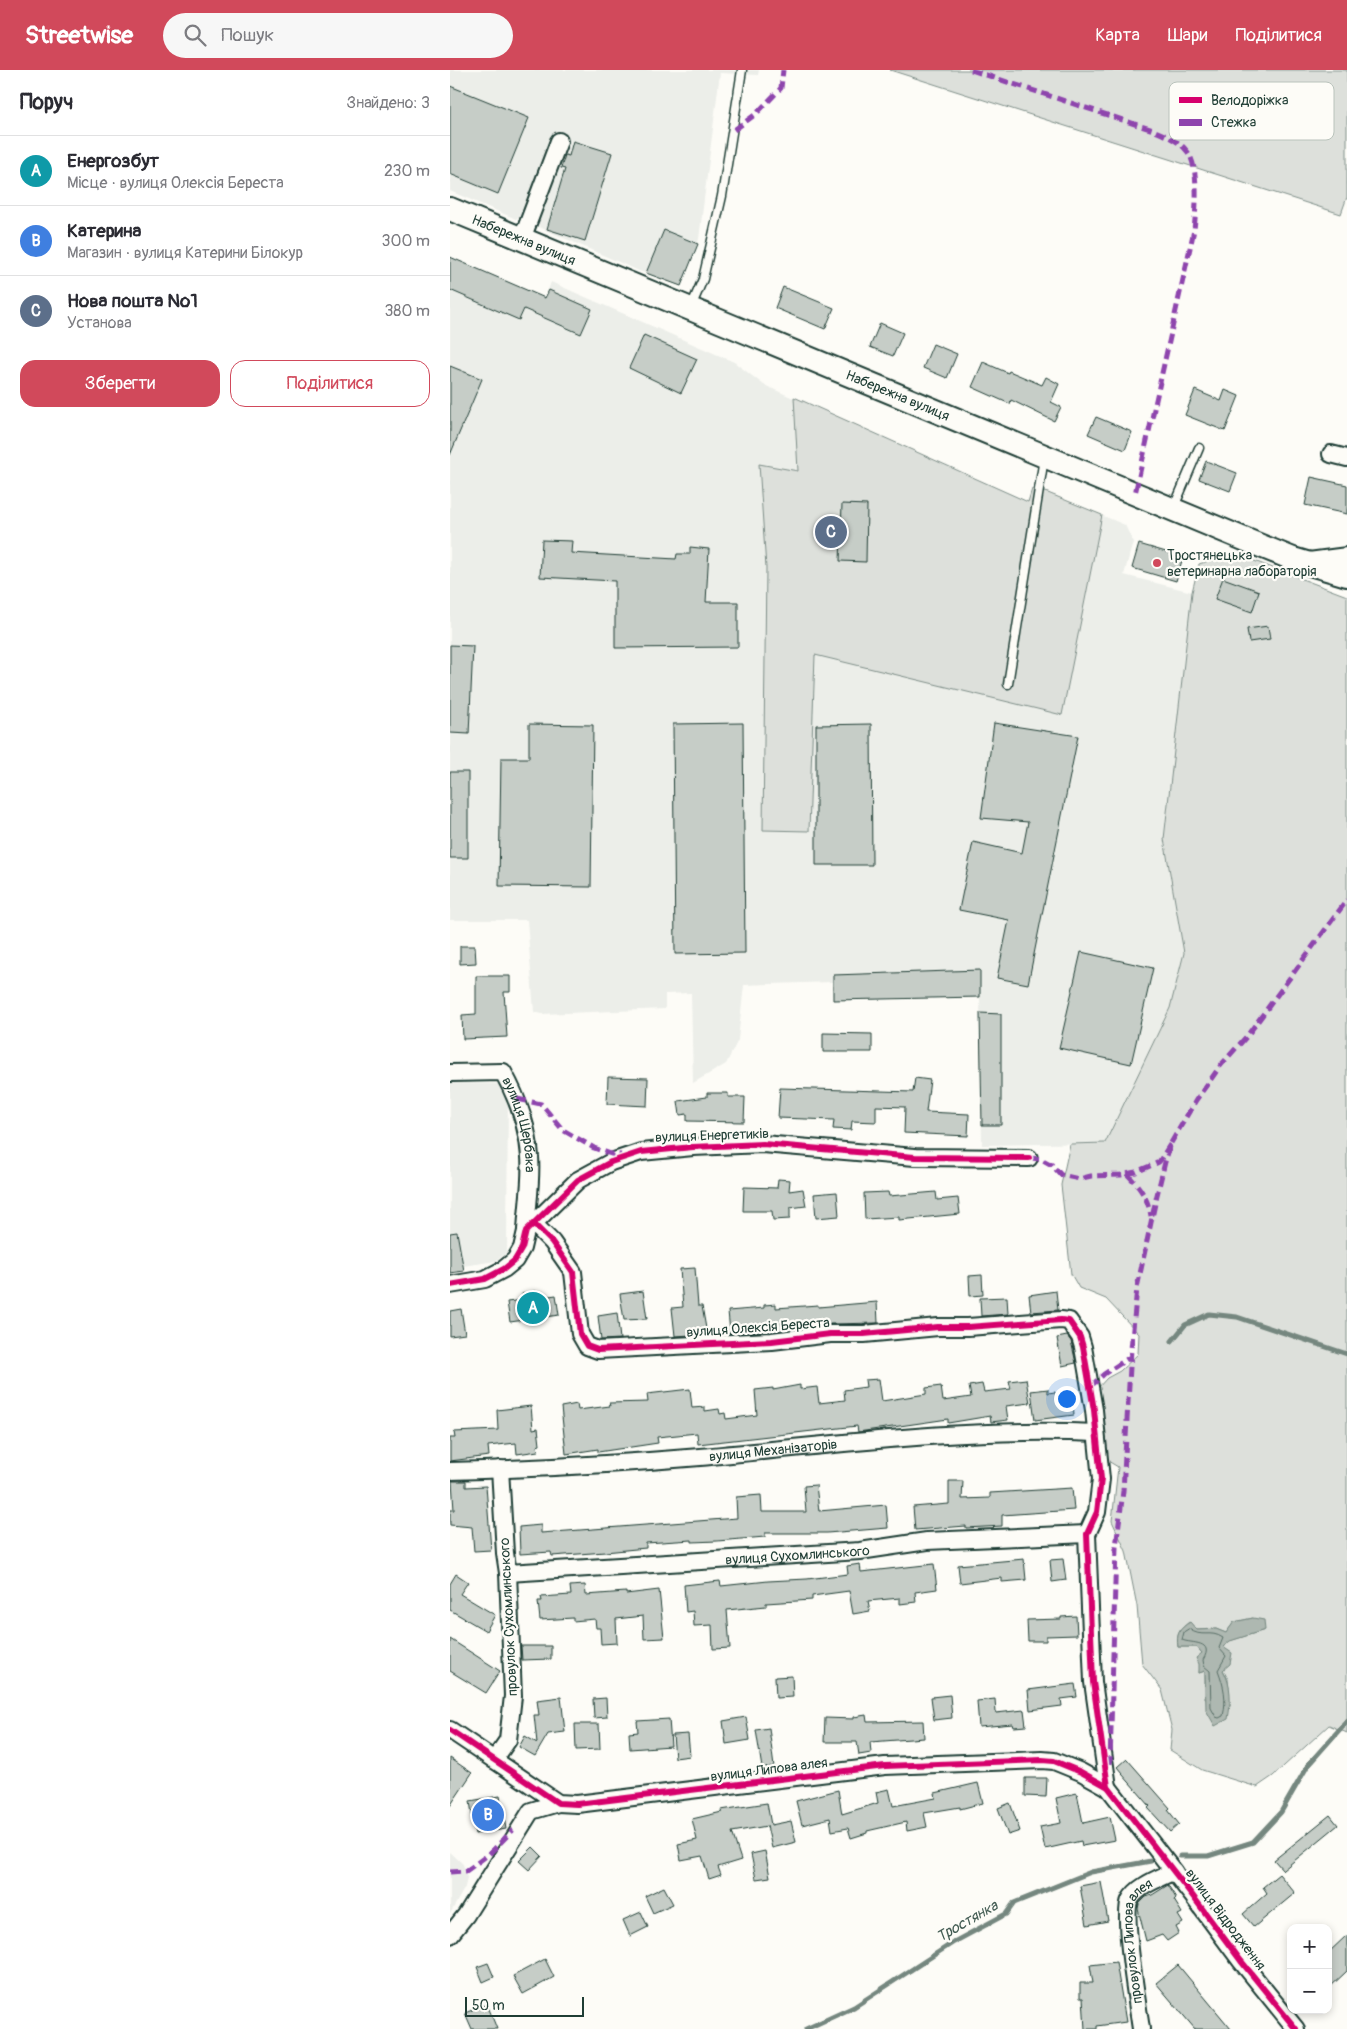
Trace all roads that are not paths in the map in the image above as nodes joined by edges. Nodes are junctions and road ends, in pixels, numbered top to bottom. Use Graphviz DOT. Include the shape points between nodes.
graph roads {
  1 [pos="742,70"];
  2 [pos="559,141"];
  3 [pos="450,208"];
  4 [pos="522,239"];
  5 [pos="690,308"];
  6 [pos="1199,448"];
  7 [pos="1331,454"];
  8 [pos="1044,456"];
  9 [pos="1347,458"];
  10 [pos="1173,509"];
  11 [pos="1347,556"];
  12 [pos="1302,562"];
  13 [pos="1347,575"];
  14 [pos="1008,684"];
  15 [pos="450,1073"];
  16 [pos="1029,1158"];
  17 [pos="530,1228"];
  18 [pos="450,1286"];
  19 [pos="1096,1433"];
  20 [pos="500,1470"];
  21 [pos="450,1471"];
  22 [pos="1087,1534"];
  23 [pos="508,1573"];
  24 [pos="450,1730"];
  25 [pos="494,1760"];
  26 [pos="1108,1787"];
  27 [pos="558,1804"];
  28 [pos="1174,1871"];
  29 [pos="450,1935"];
  30 [pos="1141,2029"];
  31 [pos="1296,2029"];
  1 -- 5 [label="lane" via="722,196 703,279"];
  2 -- 4 [label="street"];
  3 -- 4 [label="main road, Набережна вулиця"];
  4 -- 5 [label="main road, Набережна вулиця"];
  5 -- 8 [label="main road, Набережна вулиця"];
  6 -- 10 [label="lane"];
  7 -- 9 [label="street"];
  8 -- 10 [label="main road, Набережна вулиця"];
  8 -- 14 [label="lane"];
  10 -- 12 [label="main road, Набережна вулиця"];
  11 -- 12 [label="street"];
  12 -- 13 [label="main road, Набережна вулиця"];
  15 -- 17 [label="street, вулиця Щербака" via="503,1072 516,1096 525,1122 531,1158"];
  16 -- 17 [label="street, вулиця Енергетиків" via="915,1157 764,1144 657,1149 611,1162 578,1180"];
  17 -- 18 [label="street, вулиця Енергетиків" via="515,1260 504,1269 485,1279"];
  17 -- 19 [label="street, вулиця Олексія Береста" via="552,1242 573,1272 580,1334 587,1346 598,1350 1069,1321 1083,1347"];
  19 -- 20 [label="street, вулиця Механізаторів" via="1061,1431 863,1441 602,1465"];
  19 -- 22 [label="street" via="1100,1493 1097,1512"];
  20 -- 21 [label="street, вулиця Механізаторів"];
  20 -- 23 [label="street, провулок Сухомлинського"];
  22 -- 23 [label="street, вулиця Сухомлинського" via="927,1542 850,1552"];
  22 -- 26 [label="street" via="1093,1682"];
  23 -- 25 [label="street, провулок Сухомлинського" via="513,1696 508,1740"];
  24 -- 25 [label="street"];
  25 -- 27 [label="street"];
  26 -- 27 [label="street, вулиця Липова алея" via="1054,1761 1017,1760 885,1766"];
  26 -- 28 [label="street, вулиця Липова алея"];
  27 -- 29 [label="street, вулиця Липова алея" via="531,1811"];
  28 -- 30 [label="street, провулок Липова алея" via="1137,1891 1129,1901 1129,1941"];
  28 -- 31 [label="street, вулиця Відродження"];
}
